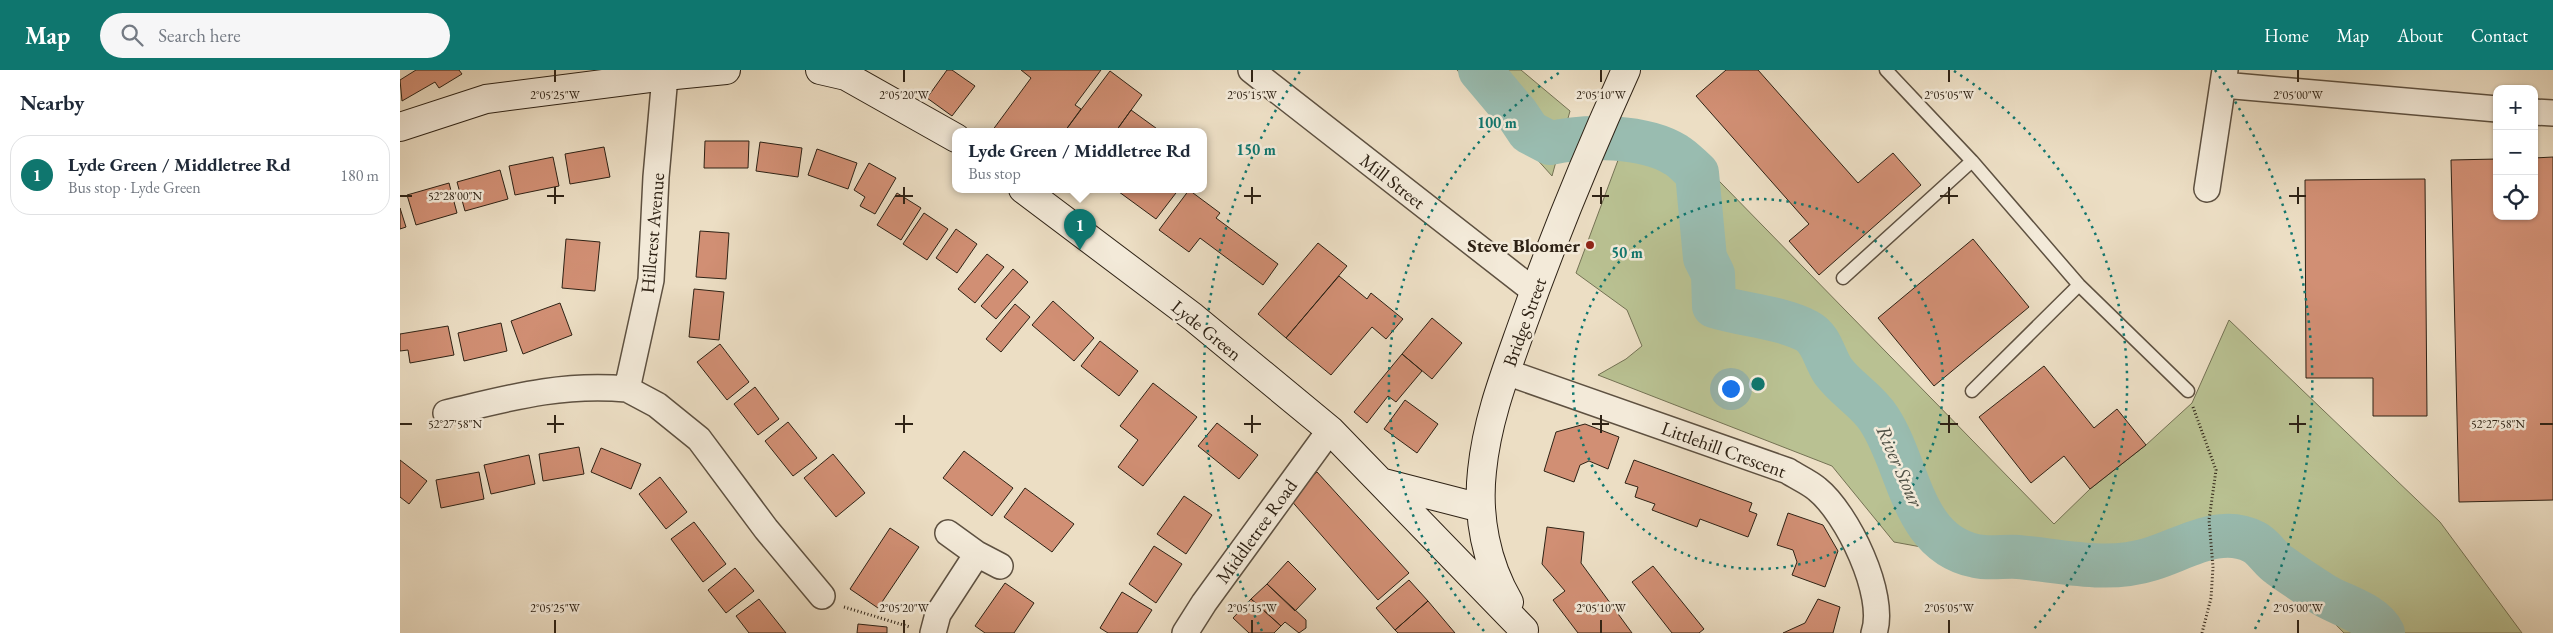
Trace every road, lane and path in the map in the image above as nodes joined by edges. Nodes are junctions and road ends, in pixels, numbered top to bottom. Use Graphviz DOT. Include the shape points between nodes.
graph roads {
  1 [pos="726,70"];
  2 [pos="1251,70"];
  3 [pos="1626,70"];
  4 [pos="1886,70"];
  5 [pos="835,72"];
  6 [pos="665,76"];
  7 [pos="2224,78"];
  8 [pos="2493,108"];
  9 [pos="2538,112"];
  10 [pos="2553,113"];
  11 [pos="400,127"];
  12 [pos="952,136"];
  13 [pos="1972,160"];
  14 [pos="2207,189"];
  15 [pos="1028,193"];
  16 [pos="1843,278"];
  17 [pos="2079,285"];
  18 [pos="1534,291"];
  19 [pos="1506,372"];
  20 [pos="627,388"];
  21 [pos="1972,391"];
  22 [pos="2190,397"];
  23 [pos="446,413"];
  24 [pos="1330,430"];
  25 [pos="1382,483"];
  26 [pos="1481,508"];
  27 [pos="948,533"];
  28 [pos="976,554"];
  29 [pos="1000,566"];
  30 [pos="822,596"];
  31 [pos="922,630"];
  32 [pos="1526,632"];
  33 [pos="1184,633"];
  34 [pos="1874,633"];
  35 [pos="2202,633"];
  1 -- 6 [label="street"];
  2 -- 18 [label="street, Mill Street"];
  3 -- 18 [label="street, Bridge Street"];
  4 -- 13 [label="lane"];
  5 -- 12 [label="street"];
  6 -- 11 [label="street" via="486,99"];
  6 -- 20 [label="street, Hillcrest Avenue" via="651,280"];
  7 -- 8 [label="street"];
  7 -- 14 [label="street"];
  9 -- 10 [label="street"];
  13 -- 16 [label="lane"];
  13 -- 17 [label="lane"];
  15 -- 24 [label="street, Lyde Green" via="1193,317"];
  17 -- 21 [label="lane"];
  17 -- 22 [label="lane"];
  18 -- 19 [label="street, Bridge Street"];
  19 -- 26 [label="street, Bridge Street" via="1490,417 1481,472"];
  19 -- 34 [label="street, Littlehill Crescent" via="1788,471 1818,489 1842,518 1858,545 1874,598"];
  20 -- 23 [label="street" via="592,386 535,392"];
  20 -- 30 [label="street" via="657,405 699,439 766,529"];
  22 -- 35 [label="path" via="2216,470 2209,520 2213,567 2211,598"];
  24 -- 25 [label="street, Lyde Green"];
  24 -- 33 [label="street, Middletree Road"];
  25 -- 26 [label="street"];
  25 -- 32 [label="street, Lyde Green"];
  26 -- 32 [label="street, Bridge Street" via="1492,568"];
  27 -- 28 [label="street"];
  28 -- 29 [label="street"];
  28 -- 31 [label="street" via="938,614"];
  30 -- 31 [label="path" via="837,605"];
}
